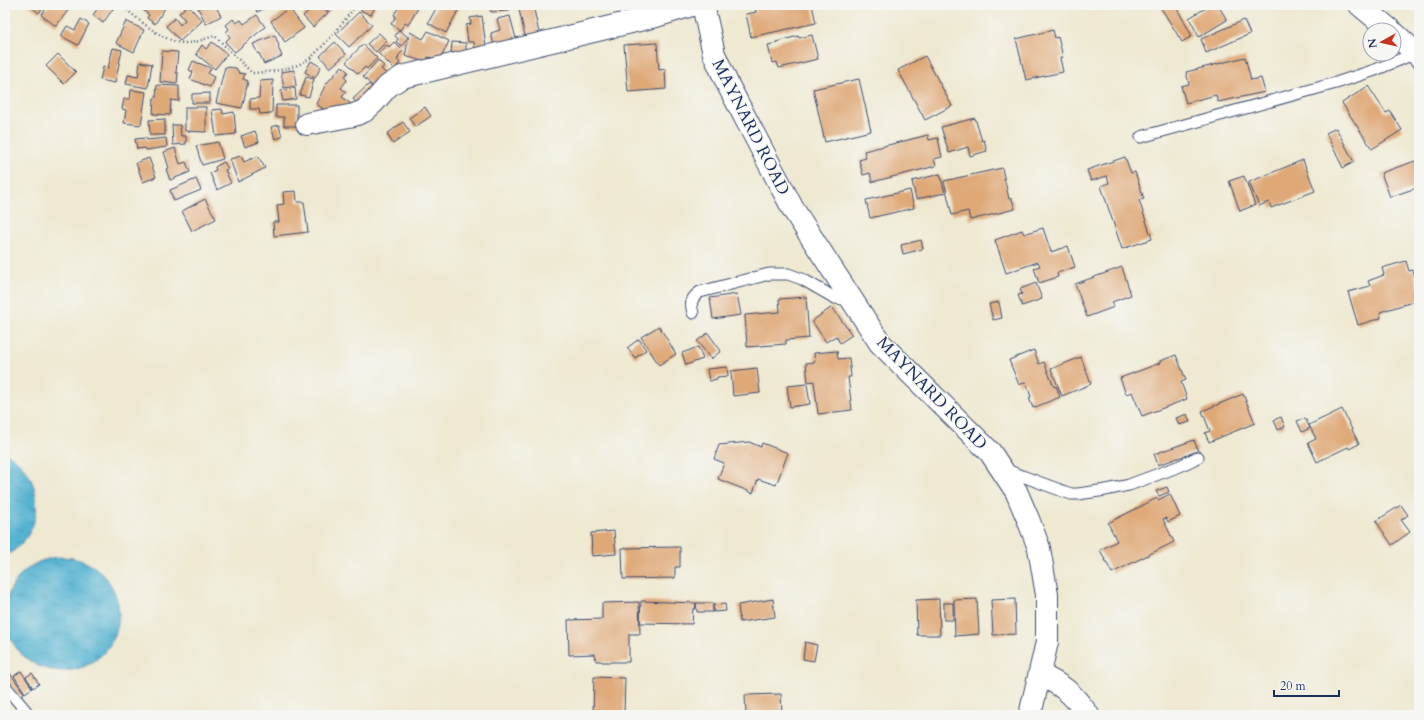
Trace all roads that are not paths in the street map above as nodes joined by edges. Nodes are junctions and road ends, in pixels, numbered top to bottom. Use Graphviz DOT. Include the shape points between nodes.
graph roads {
  1 [pos="692,5"];
  2 [pos="703,5"];
  3 [pos="1360,5"];
  4 [pos="1380,22"];
  5 [pos="1402,40"];
  6 [pos="1417,54"];
  7 [pos="307,124"];
  8 [pos="1141,137"];
  9 [pos="853,300"];
  10 [pos="693,313"];
  11 [pos="1198,457"];
  12 [pos="1001,469"];
  13 [pos="1040,675"];
  14 [pos="5,686"];
  15 [pos="27,715"];
  16 [pos="1030,715"];
  17 [pos="1088,715"];
  1 -- 7 [label="street" via="656,16 402,77 388,86 364,111"];
  2 -- 9 [label="street, MAYNARD ROAD" via="714,54 727,83 793,209"];
  3 -- 4 [label="street"];
  5 -- 6 [label="street"];
  6 -- 8 [label="lane" via="1336,83"];
  9 -- 10 [label="lane" via="835,298 788,274 769,274 700,292 691,300"];
  9 -- 12 [label="street, MAYNARD ROAD" via="880,342 990,452"];
  11 -- 12 [label="lane" via="1129,485 1078,494 1071,494"];
  12 -- 13 [label="street, MAYNARD ROAD" via="1016,491 1039,548 1047,595 1047,642"];
  13 -- 16 [label="street, MAYNARD ROAD"];
  13 -- 17 [label="street" via="1069,691"];
  14 -- 15 [label="lane" via="26,710"];
}
